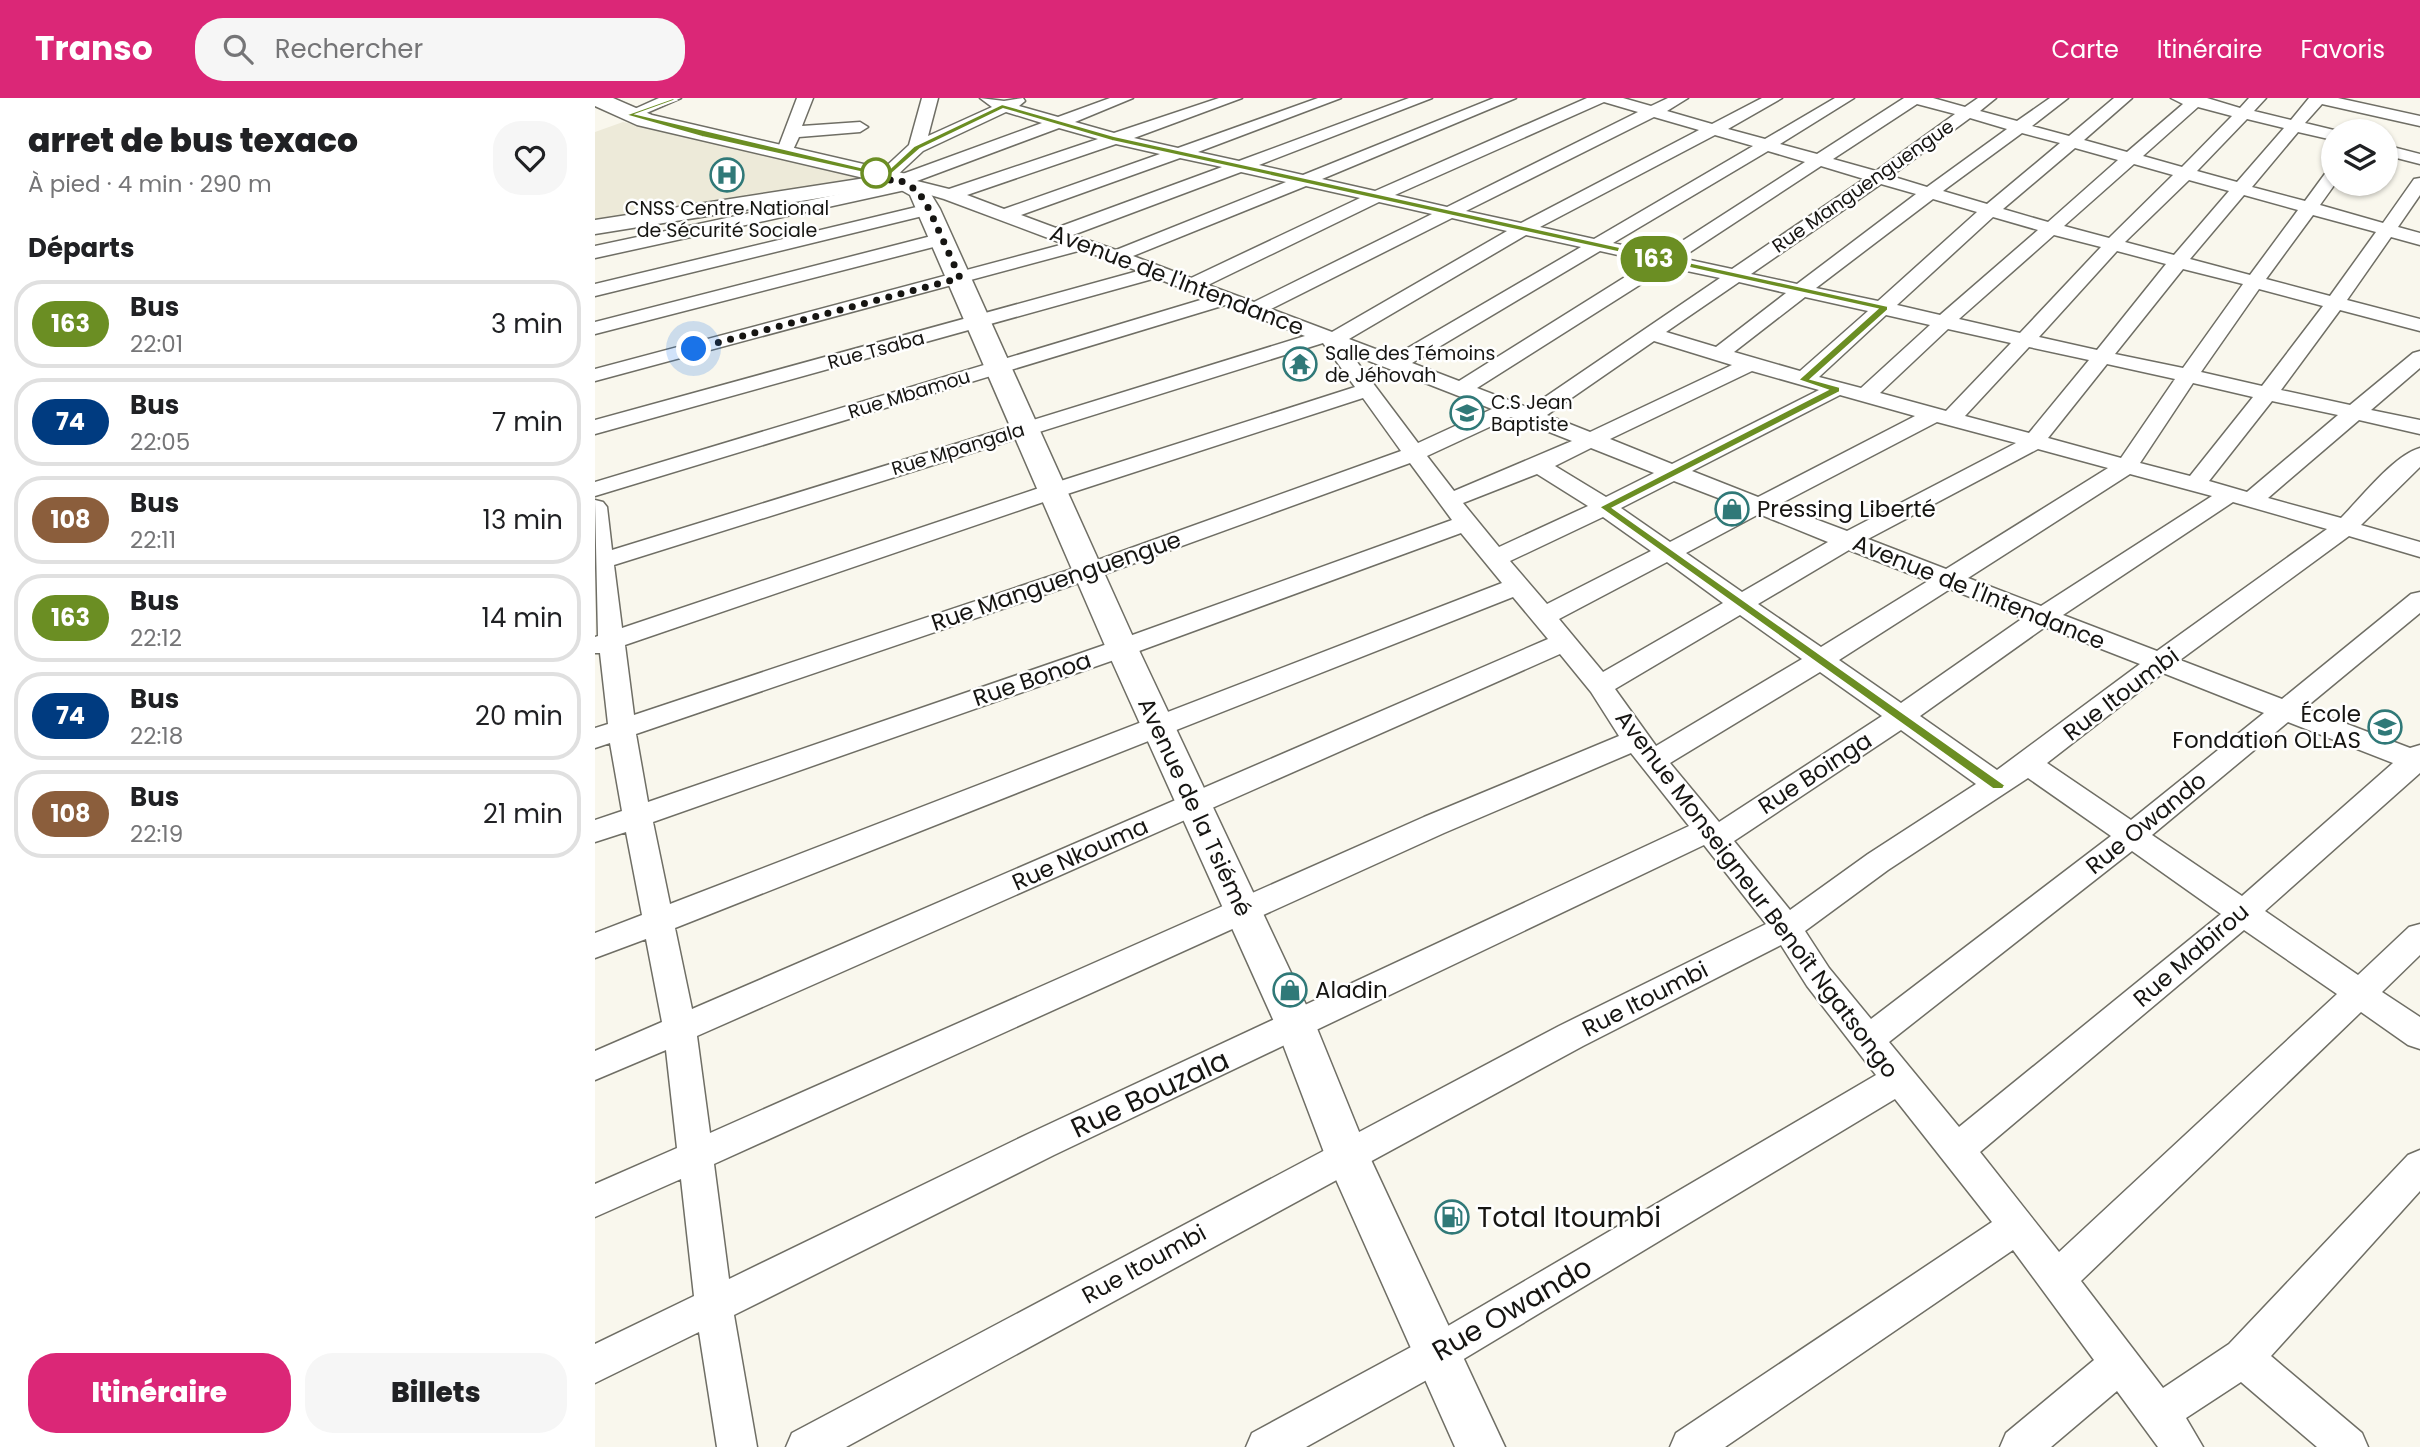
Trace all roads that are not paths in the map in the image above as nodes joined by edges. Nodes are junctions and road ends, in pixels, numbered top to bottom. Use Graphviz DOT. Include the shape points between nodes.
graph roads {
  1 [pos="595,98"];
  2 [pos="673,98"];
  3 [pos="805,98"];
  4 [pos="930,98"];
  5 [pos="1024,98"];
  6 [pos="1125,98"];
  7 [pos="1234,98"];
  8 [pos="1333,98"];
  9 [pos="1424,98"];
  10 [pos="1508,98"];
  11 [pos="1600,98"];
  12 [pos="1606,98"];
  13 [pos="1680,98"];
  14 [pos="1774,98"];
  15 [pos="1846,98"];
  16 [pos="1915,98"];
  17 [pos="1988,98"];
  18 [pos="2060,98"];
  19 [pos="2124,98"];
  20 [pos="2258,98"];
  21 [pos="2318,98"];
  22 [pos="2190,99"];
  23 [pos="995,102"];
  24 [pos="2388,108"];
  25 [pos="1652,111"];
  26 [pos="1967,113"];
  27 [pos="2245,113"];
  28 [pos="629,115"];
  29 [pos="2379,119"];
  30 [pos="2420,121"];
  31 [pos="595,123"];
  32 [pos="1053,123"];
  33 [pos="2292,125"];
  34 [pos="860,127"];
  35 [pos="2022,129"];
  36 [pos="1716,131"];
  37 [pos="794,132"];
  38 [pos="2321,132"];
  39 [pos="1112,138"];
  40 [pos="2073,143"];
  41 [pos="1765,144"];
  42 [pos="917,147"];
  43 [pos="1179,152"];
  44 [pos="784,153"];
  45 [pos="2398,153"];
  46 [pos="2130,159"];
  47 [pos="2420,159"];
  48 [pos="1821,161"];
  49 [pos="1239,165"];
  50 [pos="2184,175"];
  51 [pos="1879,177"];
  52 [pos="1304,180"];
  53 [pos="2420,183"];
  54 [pos="2241,191"];
  55 [pos="1931,192"];
  56 [pos="2321,192"];
  57 [pos="917,195"];
  58 [pos="1378,196"];
  59 [pos="2309,210"];
  60 [pos="1989,211"];
  61 [pos="1447,212"];
  62 [pos="1007,214"];
  63 [pos="595,226"];
  64 [pos="2050,228"];
  65 [pos="1523,229"];
  66 [pos="2389,231"];
  67 [pos="1058,234"];
  68 [pos="2420,239"];
  69 [pos="2113,244"];
  70 [pos="1081,245"];
  71 [pos="1596,245"];
  72 [pos="595,252"];
  73 [pos="1115,257"];
  74 [pos="1664,261"];
  75 [pos="2178,262"];
  76 [pos="1156,272"];
  77 [pos="1732,276"];
  78 [pos="960,278"];
  79 [pos="2255,282"];
  80 [pos="1192,285"];
  81 [pos="595,290"];
  82 [pos="1800,291"];
  83 [pos="1223,299"];
  84 [pos="2334,303"];
  85 [pos="1884,308"];
  86 [pos="1254,310"];
  87 [pos="1944,322"];
  88 [pos="980,323"];
  89 [pos="2420,325"];
  90 [pos="595,328"];
  91 [pos="1651,334"];
  92 [pos="1327,339"];
  93 [pos="2023,341"];
  94 [pos="1718,355"];
  95 [pos="2420,357"];
  96 [pos="2103,358"];
  97 [pos="1395,364"];
  98 [pos="1750,364"];
  99 [pos="999,367"];
  100 [pos="595,376"];
  101 [pos="2186,377"];
  102 [pos="1803,380"];
  103 [pos="1836,389"];
  104 [pos="1367,390"];
  105 [pos="1459,390"];
  106 [pos="2266,394"];
  107 [pos="1867,395"];
  108 [pos="2355,412"];
  109 [pos="1520,413"];
  110 [pos="1942,418"];
  111 [pos="595,427"];
  112 [pos="2420,428"];
  113 [pos="1025,429"];
  114 [pos="1588,439"];
  115 [pos="2033,443"];
  116 [pos="1415,453"];
  117 [pos="2420,455"];
  118 [pos="1539,465"];
  119 [pos="2127,466"];
  120 [pos="1671,471"];
  121 [pos="2193,486"];
  122 [pos="595,489"];
  123 [pos="1053,491"];
  124 [pos="2239,498"];
  125 [pos="1758,505"];
  126 [pos="595,507"];
  127 [pos="1605,507"];
  128 [pos="1459,511"];
  129 [pos="2346,527"];
  130 [pos="1847,540"];
  131 [pos="2420,550"];
  132 [pos="1670,554"];
  133 [pos="1496,558"];
  134 [pos="599,561"];
  135 [pos="1090,571"];
  136 [pos="1946,578"];
  137 [pos="1518,586"];
  138 [pos="2420,600"];
  139 [pos="1741,604"];
  140 [pos="1543,616"];
  141 [pos="2042,617"];
  142 [pos="1565,642"];
  143 [pos="604,643"];
  144 [pos="1122,648"];
  145 [pos="1820,660"];
  146 [pos="2158,663"];
  147 [pos="1600,686"];
  148 [pos="2284,709"];
  149 [pos="1900,717"];
  150 [pos="1158,725"];
  151 [pos="608,734"];
  152 [pos="1645,750"];
  153 [pos="2418,759"];
  154 [pos="2028,764"];
  155 [pos="1998,785"];
  156 [pos="1194,803"];
  157 [pos="636,816"];
  158 [pos="595,831"];
  159 [pos="1711,834"];
  160 [pos="2133,834"];
  161 [pos="1243,911"];
  162 [pos="2242,911"];
  163 [pos="660,921"];
  164 [pos="1787,928"];
  165 [pos="2420,936"];
  166 [pos="595,946"];
  167 [pos="2360,994"];
  168 [pos="1296,1026"];
  169 [pos="680,1029"];
  170 [pos="2420,1035"];
  171 [pos="1866,1039"];
  172 [pos="595,1066"];
  173 [pos="1899,1079"];
  174 [pos="1957,1150"];
  175 [pos="694,1155"];
  176 [pos="1347,1155"];
  177 [pos="2420,1166"];
  178 [pos="595,1201"];
  179 [pos="2017,1226"];
  180 [pos="2057,1279"];
  181 [pos="714,1308"];
  182 [pos="1438,1353"];
  183 [pos="2243,1358"];
  184 [pos="2120,1363"];
  185 [pos="595,1364"];
  186 [pos="2158,1414"];
  187 [pos="737,1447"];
  188 [pos="806,1447"];
  189 [pos="1266,1447"];
  190 [pos="1480,1447"];
  191 [pos="1690,1447"];
  192 [pos="2020,1447"];
  193 [pos="2183,1447"];
  194 [pos="2348,1447"];
  1 -- 28 [label="highway"];
  2 -- 28 [label="street"];
  3 -- 37 [label="street"];
  4 -- 42 [label="street"];
  5 -- 23 [label="street"];
  6 -- 32 [label="street"];
  7 -- 39 [label="street"];
  8 -- 43 [label="street"];
  9 -- 49 [label="street"];
  10 -- 52 [label="street"];
  11 -- 58 [label="street"];
  12 -- 25 [label="street"];
  13 -- 25 [label="street"];
  14 -- 36 [label="street, Rue Mpangala"];
  15 -- 41 [label="street"];
  16 -- 26 [label="street"];
  16 -- 48 [label="street"];
  17 -- 26 [label="street, Rue Manguenguengue"];
  18 -- 35 [label="street"];
  19 -- 40 [label="street"];
  20 -- 27 [label="street"];
  21 -- 24 [label="street"];
  21 -- 33 [label="street"];
  22 -- 27 [label="street"];
  22 -- 46 [label="street"];
  23 -- 32 [label="street"];
  23 -- 42 [label="street"];
  24 -- 29 [label="street"];
  24 -- 30 [label="street"];
  25 -- 36 [label="street"];
  25 -- 61 [label="street"];
  26 -- 35 [label="street"];
  26 -- 51 [label="street, Rue Manguenguengue"];
  27 -- 33 [label="street"];
  27 -- 50 [label="street"];
  28 -- 31 [label="highway"];
  28 -- 44 [label="highway"];
  32 -- 39 [label="street"];
  32 -- 57 [label="street"];
  33 -- 38 [label="street"];
  33 -- 54 [label="street"];
  34 -- 37 [label="street"];
  35 -- 40 [label="street"];
  35 -- 55 [label="street"];
  36 -- 41 [label="street"];
  36 -- 65 [label="street, Rue Mpangala"];
  37 -- 44 [label="street"];
  39 -- 43 [label="street"];
  39 -- 57 [label="street"];
  40 -- 46 [label="street"];
  40 -- 60 [label="street"];
  41 -- 48 [label="street"];
  41 -- 71 [label="street"];
  42 -- 57 [label="street"];
  43 -- 49 [label="street"];
  43 -- 62 [label="street"];
  44 -- 57 [label="highway"];
  45 -- 47 [label="street"];
  46 -- 50 [label="street"];
  46 -- 64 [label="street"];
  48 -- 51 [label="street"];
  48 -- 74 [label="street"];
  49 -- 52 [label="street"];
  49 -- 67 [label="street"];
  50 -- 54 [label="street"];
  50 -- 69 [label="street"];
  51 -- 55 [label="street"];
  51 -- 77 [label="street, Rue Manguenguengue"];
  52 -- 58 [label="street"];
  52 -- 73 [label="street"];
  53 -- 66 [label="street"];
  54 -- 59 [label="street"];
  54 -- 75 [label="street"];
  55 -- 60 [label="street"];
  55 -- 82 [label="street"];
  56 -- 59 [label="street"];
  57 -- 62 [label="street, Avenue de l'Intendance"];
  57 -- 63 [label="main road"];
  57 -- 72 [label="street"];
  57 -- 78 [label="main road, Avenue de la Tsiémé"];
  57 -- 81 [label="street"];
  57 -- 90 [label="street"];
  58 -- 61 [label="street"];
  58 -- 80 [label="street"];
  59 -- 66 [label="street"];
  59 -- 79 [label="street"];
  60 -- 64 [label="street"];
  60 -- 85 [label="street"];
  61 -- 65 [label="street"];
  61 -- 86 [label="street"];
  62 -- 67 [label="street, Avenue de l'Intendance"];
  64 -- 69 [label="street"];
  64 -- 87 [label="street"];
  65 -- 71 [label="street"];
  65 -- 92 [label="street, Rue Mpangala"];
  66 -- 68 [label="street"];
  66 -- 84 [label="street"];
  67 -- 70 [label="street, Avenue de l'Intendance"];
  69 -- 75 [label="street"];
  69 -- 93 [label="street"];
  70 -- 73 [label="street, Avenue de l'Intendance"];
  70 -- 78 [label="street"];
  71 -- 74 [label="street"];
  71 -- 97 [label="street"];
  73 -- 76 [label="street, Avenue de l'Intendance"];
  74 -- 77 [label="street"];
  74 -- 105 [label="street"];
  75 -- 79 [label="street"];
  75 -- 96 [label="street"];
  76 -- 80 [label="street, Avenue de l'Intendance"];
  76 -- 88 [label="street, Rue Tsaba"];
  77 -- 82 [label="street"];
  77 -- 91 [label="street, Rue Manguenguengue"];
  78 -- 88 [label="main road, Avenue de la Tsiémé"];
  78 -- 100 [label="street"];
  79 -- 84 [label="street"];
  79 -- 101 [label="street"];
  80 -- 83 [label="street, Avenue de l'Intendance"];
  82 -- 85 [label="street"];
  82 -- 94 [label="street"];
  83 -- 86 [label="street, Avenue de l'Intendance"];
  83 -- 99 [label="street, Rue Mbamou"];
  84 -- 89 [label="street"];
  84 -- 106 [label="street"];
  85 -- 87 [label="street"];
  85 -- 102 [label="street"];
  86 -- 92 [label="street, Avenue de l'Intendance"];
  87 -- 93 [label="street"];
  87 -- 107 [label="street"];
  88 -- 99 [label="main road, Avenue de la Tsiémé"];
  88 -- 111 [label="street, Rue Tsaba"];
  91 -- 94 [label="street"];
  91 -- 109 [label="street, Rue Manguenguengue"];
  92 -- 97 [label="street, Avenue de l'Intendance"];
  92 -- 104 [label="street, Avenue Monseigneur Benoît Ngatsongo"];
  92 -- 113 [label="street, Rue Mpangala"];
  93 -- 96 [label="street"];
  93 -- 110 [label="street"];
  94 -- 98 [label="street"];
  95 -- 108 [label="street, Rue Boinga"];
  96 -- 101 [label="street"];
  96 -- 115 [label="street"];
  97 -- 105 [label="street, Avenue de l'Intendance"];
  98 -- 102 [label="street"];
  98 -- 114 [label="street, Rue Bonoa"];
  99 -- 113 [label="main road, Avenue de la Tsiémé"];
  99 -- 122 [label="street, Rue Mbamou"];
  101 -- 106 [label="street"];
  101 -- 119 [label="street"];
  102 -- 103 [label="street"];
  103 -- 107 [label="street"];
  103 -- 120 [label="street"];
  104 -- 116 [label="street, Avenue Monseigneur Benoît Ngatsongo"];
  104 -- 123 [label="street"];
  105 -- 109 [label="street, Avenue de l'Intendance"];
  106 -- 108 [label="street"];
  106 -- 121 [label="street"];
  107 -- 110 [label="street"];
  108 -- 112 [label="street"];
  108 -- 124 [label="street, Rue Boinga"];
  109 -- 114 [label="street, Avenue de l'Intendance"];
  109 -- 116 [label="street, Rue Manguenguengue"];
  110 -- 115 [label="street"];
  110 -- 125 [label="street"];
  113 -- 123 [label="main road, Avenue de la Tsiémé"];
  113 -- 134 [label="street, Rue Mpangala"];
  114 -- 118 [label="street, Rue Bonoa"];
  114 -- 120 [label="street, Avenue de l'Intendance"];
  115 -- 119 [label="street"];
  115 -- 130 [label="street"];
  116 -- 128 [label="street, Avenue Monseigneur Benoît Ngatsongo"];
  116 -- 135 [label="street, Rue Manguenguengue"];
  117 -- 129 [label="street, Rue Itoumbi"];
  118 -- 127 [label="street"];
  118 -- 128 [label="street, Rue Bonoa"];
  119 -- 121 [label="street"];
  119 -- 136 [label="street"];
  120 -- 125 [label="street, Avenue de l'Intendance"];
  120 -- 127 [label="street"];
  121 -- 124 [label="street"];
  123 -- 135 [label="main road, Avenue de la Tsiémé"];
  123 -- 143 [label="street"];
  124 -- 129 [label="street"];
  124 -- 141 [label="street, Rue Boinga"];
  125 -- 130 [label="street, Avenue de l'Intendance"];
  125 -- 132 [label="street"];
  126 -- 134 [label="street"];
  127 -- 132 [label="street"];
  127 -- 133 [label="street"];
  128 -- 133 [label="street, Avenue Monseigneur Benoît Ngatsongo"];
  128 -- 144 [label="street, Rue Bonoa"];
  129 -- 131 [label="street"];
  129 -- 146 [label="street, Rue Itoumbi"];
  130 -- 136 [label="street, Avenue de l'Intendance"];
  130 -- 139 [label="street"];
  132 -- 139 [label="street"];
  132 -- 140 [label="street"];
  133 -- 137 [label="street, Avenue Monseigneur Benoît Ngatsongo"];
  134 -- 143 [label="street"];
  135 -- 144 [label="main road, Avenue de la Tsiémé"];
  135 -- 151 [label="street, Rue Manguenguengue"];
  136 -- 141 [label="street, Avenue de l'Intendance"];
  136 -- 145 [label="street"];
  137 -- 140 [label="street, Avenue Monseigneur Benoît Ngatsongo"];
  137 -- 150 [label="street"];
  138 -- 148 [label="street, Rue Owando"];
  139 -- 145 [label="street"];
  139 -- 147 [label="street"];
  140 -- 142 [label="street, Avenue Monseigneur Benoît Ngatsongo"];
  141 -- 146 [label="street, Avenue de l'Intendance"];
  141 -- 149 [label="street, Rue Boinga"];
  142 -- 147 [label="street, Avenue Monseigneur Benoît Ngatsongo"];
  142 -- 156 [label="street, Rue Nkouma"];
  143 -- 151 [label="street"];
  144 -- 150 [label="main road, Avenue de la Tsiémé"];
  144 -- 157 [label="street, Rue Bonoa"];
  145 -- 149 [label="street"];
  145 -- 152 [label="street"];
  146 -- 148 [label="street, Avenue de l'Intendance"];
  146 -- 154 [label="street, Rue Itoumbi"];
  147 -- 152 [label="street, Avenue Monseigneur Benoît Ngatsongo"];
  148 -- 153 [label="street, Avenue de l'Intendance"];
  148 -- 160 [label="street, Rue Owando"];
  149 -- 155 [label="street"];
  149 -- 159 [label="street, Rue Boinga"];
  150 -- 156 [label="main road, Avenue de la Tsiémé"];
  150 -- 163 [label="street"];
  151 -- 157 [label="street"];
  152 -- 159 [label="street, Avenue Monseigneur Benoît Ngatsongo"];
  152 -- 161 [label="street" via="1433,825"];
  153 -- 162 [label="street, Rue Mabirou"];
  154 -- 155 [label="street, Rue Itoumbi"];
  154 -- 160 [label="street"];
  155 -- 164 [label="street, Rue Itoumbi" via="1878,862"];
  156 -- 161 [label="main road, Avenue de la Tsiémé"];
  156 -- 169 [label="street, Rue Nkouma"];
  157 -- 158 [label="street, Rue Bonoa"];
  157 -- 163 [label="street"];
  159 -- 164 [label="street, Avenue Monseigneur Benoît Ngatsongo"];
  159 -- 168 [label="street, Rue Bouzala"];
  160 -- 162 [label="street"];
  160 -- 171 [label="street, Rue Owando"];
  161 -- 168 [label="main road, Avenue de la Tsiémé"];
  161 -- 175 [label="street"];
  162 -- 167 [label="street"];
  162 -- 174 [label="street, Rue Mabirou"];
  163 -- 166 [label="street"];
  163 -- 169 [label="street"];
  164 -- 171 [label="street, Avenue Monseigneur Benoît Ngatsongo"];
  164 -- 176 [label="street, Rue Itoumbi"];
  165 -- 167 [label="street"];
  167 -- 170 [label="street"];
  167 -- 180 [label="street"];
  168 -- 176 [label="main road, Avenue de la Tsiémé"];
  168 -- 181 [label="street, Rue Bouzala" via="1042,1144"];
  169 -- 172 [label="street, Rue Nkouma"];
  169 -- 175 [label="street"];
  171 -- 173 [label="street, Avenue Monseigneur Benoît Ngatsongo"];
  173 -- 174 [label="street, Avenue Monseigneur Benoît Ngatsongo"];
  173 -- 182 [label="street, Rue Owando"];
  174 -- 179 [label="street, Avenue Monseigneur Benoît Ngatsongo"];
  175 -- 178 [label="street"];
  175 -- 181 [label="street"];
  176 -- 182 [label="main road, Avenue de la Tsiémé"];
  176 -- 188 [label="street, Rue Itoumbi"];
  177 -- 183 [label="street"];
  179 -- 180 [label="street, Avenue Monseigneur Benoît Ngatsongo"];
  179 -- 191 [label="street"];
  180 -- 184 [label="street, Avenue Monseigneur Benoît Ngatsongo"];
  181 -- 185 [label="street, Rue Bouzala"];
  181 -- 187 [label="street"];
  182 -- 189 [label="street, Rue Owando"];
  182 -- 190 [label="main road, Avenue de la Tsiémé"];
  183 -- 186 [label="street"];
  183 -- 194 [label="street"];
  184 -- 186 [label="street, Avenue Monseigneur Benoît Ngatsongo"];
  184 -- 192 [label="street"];
  186 -- 193 [label="street, Avenue Monseigneur Benoît Ngatsongo"];
}
